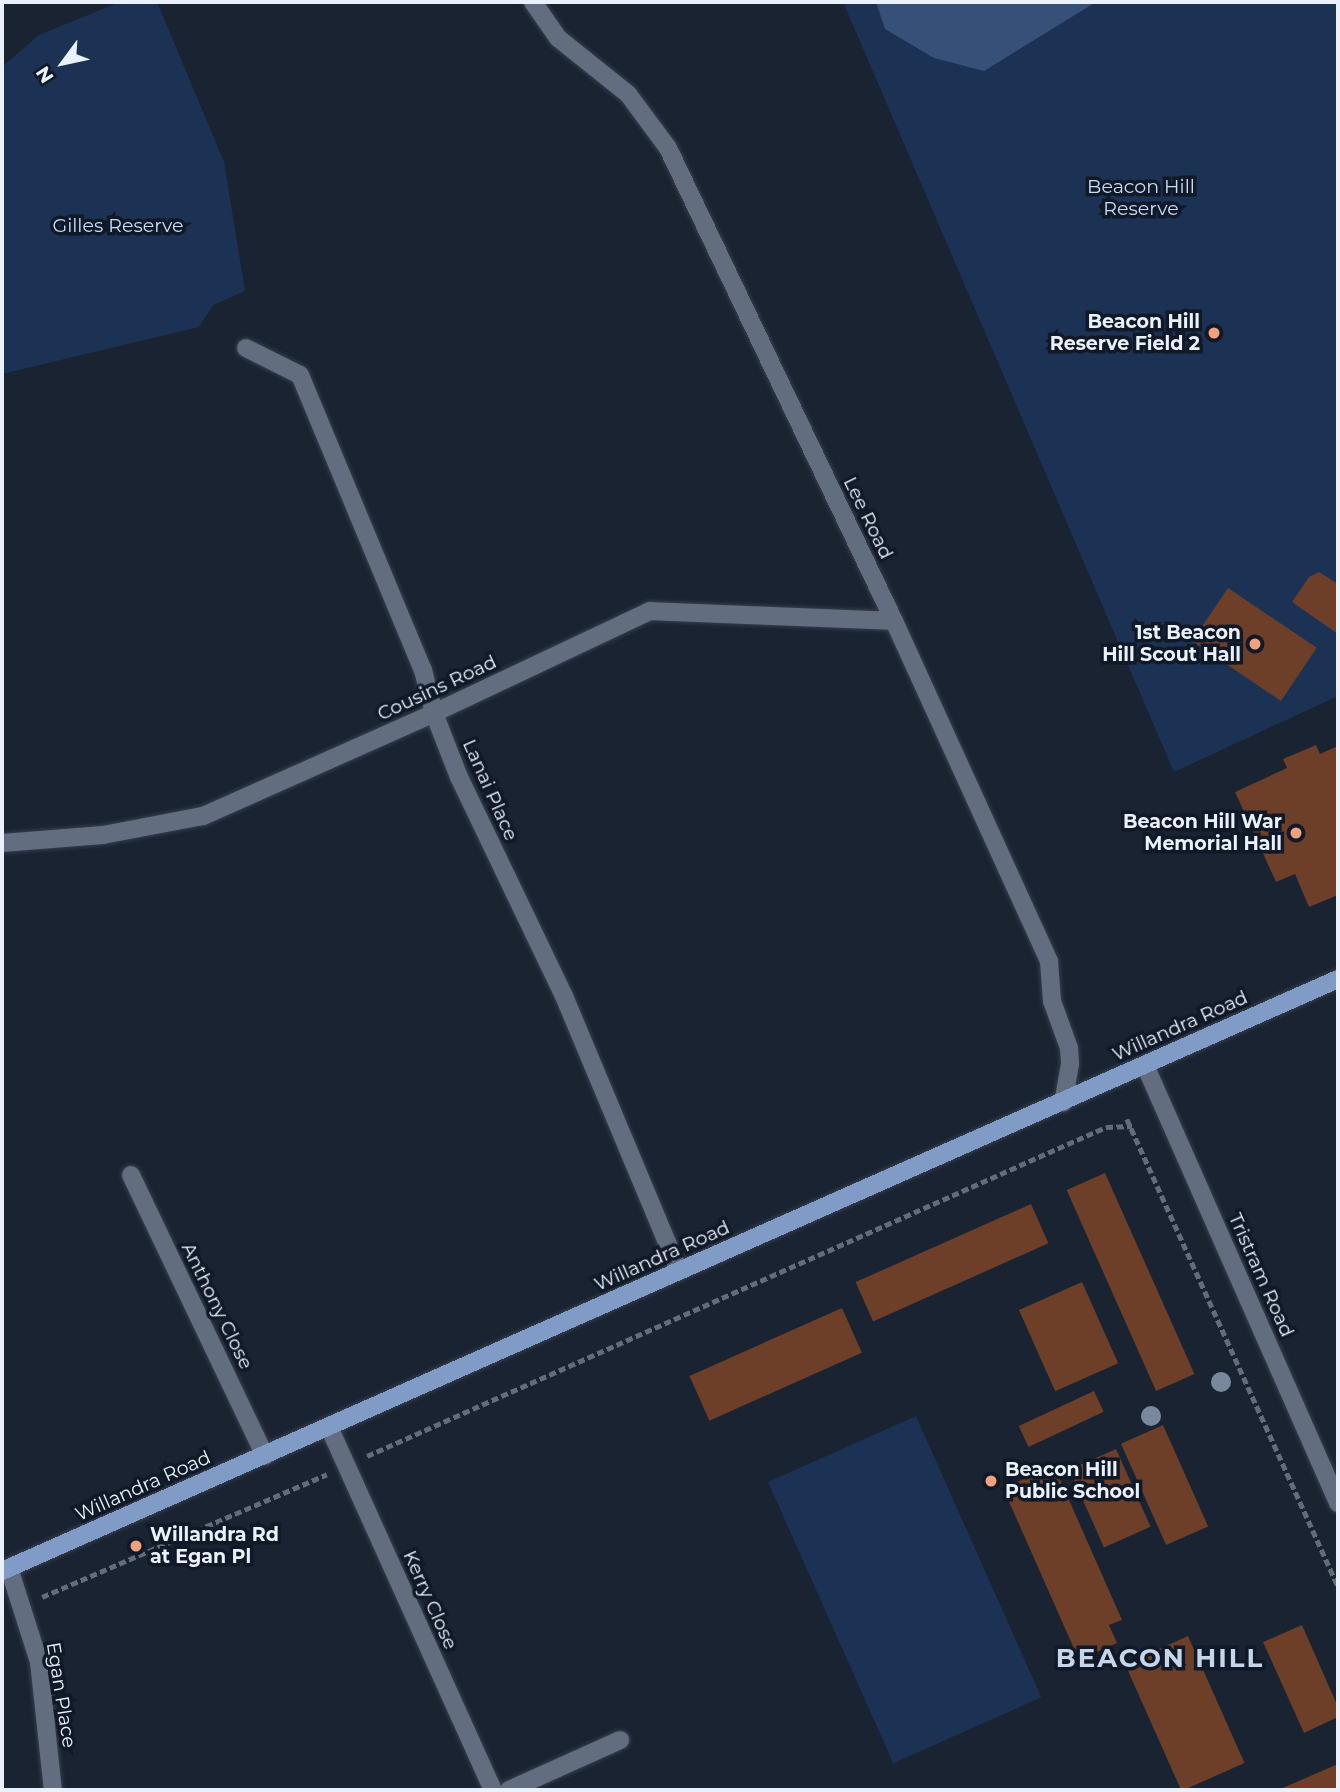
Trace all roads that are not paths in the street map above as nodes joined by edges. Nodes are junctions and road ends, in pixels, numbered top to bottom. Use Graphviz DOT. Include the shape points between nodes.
graph roads {
  1 [pos="533,2"];
  2 [pos="246,348"];
  3 [pos="894,621"];
  4 [pos="434,713"];
  5 [pos="2,843"];
  6 [pos="1338,979"];
  7 [pos="1145,1065"];
  8 [pos="1063,1102"];
  9 [pos="131,1175"];
  10 [pos="679,1271"];
  11 [pos="329,1427"];
  12 [pos="265,1456"];
  13 [pos="1338,1503"];
  14 [pos="6,1569"];
  15 [pos="620,1740"];
  16 [pos="53,1790"];
  17 [pos="493,1790"];
  18 [pos="509,1790"];
  1 -- 3 [label="street, Lee Road" via="558,38 628,94 668,148"];
  2 -- 4 [label="street, Lanai Place" via="300,375 423,670"];
  3 -- 4 [label="street, Cousins Road" via="650,611"];
  3 -- 8 [label="street, Lee Road" via="1049,961 1052,1000 1069,1048"];
  4 -- 5 [label="street, Cousins Road" via="203,816 103,835"];
  4 -- 10 [label="street, Lanai Place" via="459,777 564,996"];
  6 -- 7 [label="main road, Willandra Road"];
  7 -- 8 [label="main road, Willandra Road"];
  7 -- 13 [label="street, Tristram Road"];
  8 -- 10 [label="main road, Willandra Road"];
  9 -- 12 [label="street, Anthony Close"];
  10 -- 11 [label="main road, Willandra Road"];
  11 -- 12 [label="main road, Willandra Road"];
  11 -- 17 [label="street, Kerry Close"];
  12 -- 14 [label="main road, Willandra Road"];
  14 -- 16 [label="street, Egan Place" via="39,1662"];
  15 -- 18 [label="street"];
}
